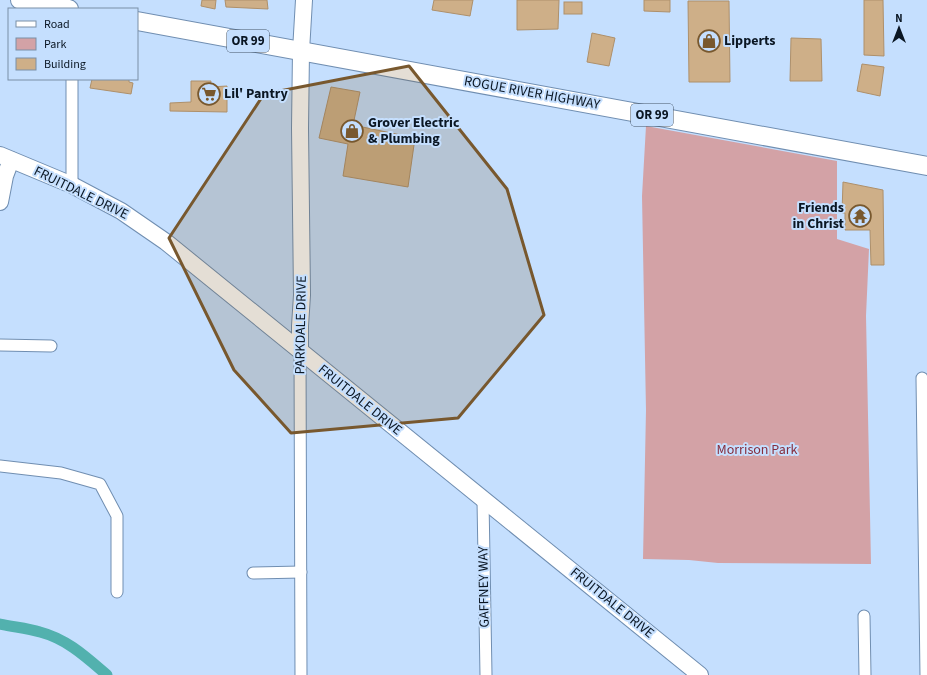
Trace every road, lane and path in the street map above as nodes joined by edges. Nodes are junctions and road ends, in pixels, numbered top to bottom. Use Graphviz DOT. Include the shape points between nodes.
graph roads {
  1 [pos="20,0"];
  2 [pos="304,0"];
  3 [pos="64,8"];
  4 [pos="138,21"];
  5 [pos="301,51"];
  6 [pos="72,80"];
  7 [pos="5,158"];
  8 [pos="927,166"];
  9 [pos="72,185"];
  10 [pos="0,202"];
  11 [pos="0,345"];
  12 [pos="51,346"];
  13 [pos="300,350"];
  14 [pos="922,378"];
  15 [pos="0,466"];
  16 [pos="483,500"];
  17 [pos="301,572"];
  18 [pos="252,573"];
  19 [pos="116,592"];
  20 [pos="864,616"];
  21 [pos="301,675"];
  22 [pos="486,675"];
  23 [pos="700,675"];
  24 [pos="865,675"];
  25 [pos="926,675"];
  1 -- 3 [label="main road"];
  2 -- 5 [label="main road, PARKDALE DRIVE"];
  4 -- 5 [label="main road, ROGUE RIVER HIGHWAY / OR 99"];
  5 -- 8 [label="main road, ROGUE RIVER HIGHWAY / OR 99"];
  5 -- 13 [label="main road, PARKDALE DRIVE"];
  6 -- 9 [label="street"];
  7 -- 9 [label="main road, FRUITDALE DRIVE"];
  7 -- 10 [label="main road" via="5,176"];
  9 -- 13 [label="main road, FRUITDALE DRIVE" via="121,211 166,242"];
  11 -- 12 [label="street"];
  13 -- 16 [label="main road, FRUITDALE DRIVE"];
  13 -- 17 [label="street, PARKDALE DRIVE"];
  14 -- 25 [label="street"];
  15 -- 19 [label="street" via="61,473 100,484 117,516"];
  16 -- 22 [label="street, GAFFNEY WAY"];
  16 -- 23 [label="main road, FRUITDALE DRIVE"];
  17 -- 18 [label="street"];
  17 -- 21 [label="street, PARKDALE DRIVE"];
  20 -- 24 [label="street"];
}
